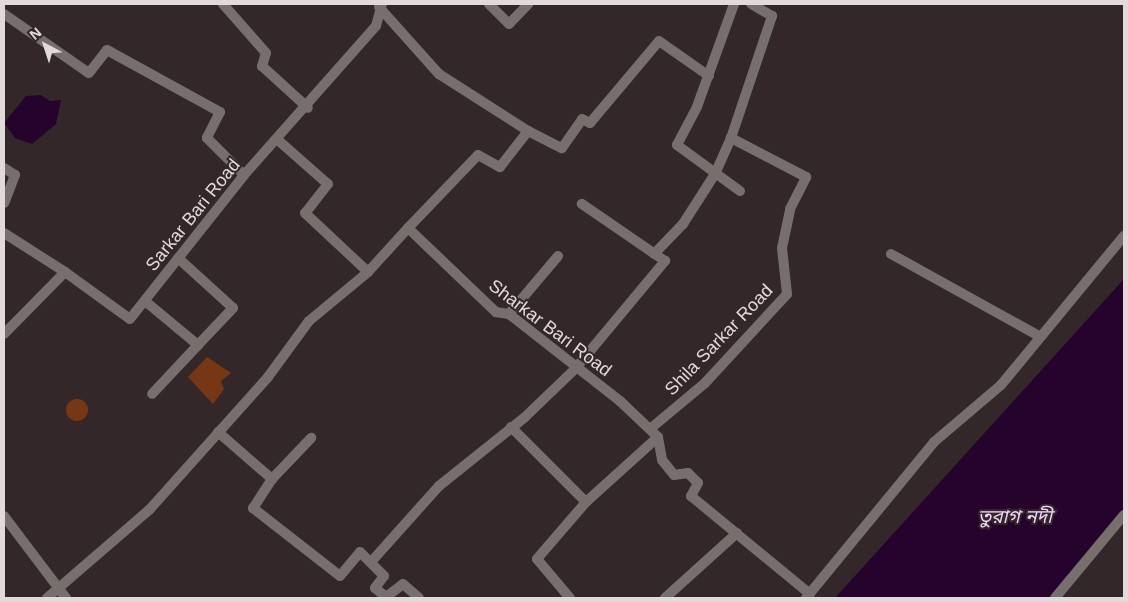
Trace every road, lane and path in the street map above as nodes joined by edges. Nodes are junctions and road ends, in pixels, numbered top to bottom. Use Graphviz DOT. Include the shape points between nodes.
graph roads {
  1 [pos="222,4"];
  2 [pos="489,4"];
  3 [pos="528,4"];
  4 [pos="734,4"];
  5 [pos="751,4"];
  6 [pos="381,6"];
  7 [pos="4,14"];
  8 [pos="709,76"];
  9 [pos="308,108"];
  10 [pos="528,131"];
  11 [pos="731,138"];
  12 [pos="278,141"];
  13 [pos="4,168"];
  14 [pos="715,174"];
  15 [pos="244,176"];
  16 [pos="740,190"];
  17 [pos="4,202"];
  18 [pos="582,204"];
  19 [pos="408,228"];
  20 [pos="4,233"];
  21 [pos="1124,236"];
  22 [pos="654,254"];
  23 [pos="891,254"];
  24 [pos="558,256"];
  25 [pos="178,258"];
  26 [pos="66,272"];
  27 [pos="368,272"];
  28 [pos="145,300"];
  29 [pos="509,314"];
  30 [pos="4,334"];
  31 [pos="1039,336"];
  32 [pos="198,345"];
  33 [pos="575,369"];
  34 [pos="152,394"];
  35 [pos="511,427"];
  36 [pos="650,430"];
  37 [pos="218,432"];
  38 [pos="658,437"];
  39 [pos="311,438"];
  40 [pos="272,479"];
  41 [pos="586,502"];
  42 [pos="1124,514"];
  43 [pos="4,516"];
  44 [pos="737,533"];
  45 [pos="371,562"];
  46 [pos="57,590"];
  47 [pos="808,596"];
  48 [pos="47,598"];
  49 [pos="66,598"];
  50 [pos="385,598"];
  51 [pos="419,598"];
  52 [pos="570,598"];
  53 [pos="665,598"];
  54 [pos="1055,598"];
  1 -- 9 [label="street" via="266,53 262,66"];
  2 -- 3 [label="street" via="510,24"];
  4 -- 8 [label="street"];
  5 -- 11 [label="street" via="772,16"];
  6 -- 9 [label="street, Sarkar Bari Road" via="376,26"];
  6 -- 10 [label="street" via="439,74"];
  7 -- 15 [label="street" via="88,73 107,50 220,112 207,138"];
  8 -- 10 [label="street" via="659,41 590,123 582,119 562,148"];
  8 -- 14 [label="street" via="677,145"];
  9 -- 12 [label="street, Sarkar Bari Road"];
  10 -- 19 [label="street" via="500,167 478,155"];
  11 -- 14 [label="street"];
  11 -- 36 [label="street, Shila Sarkar Road" via="806,177 790,209 782,248 787,294 705,383"];
  12 -- 15 [label="street, Sarkar Bari Road"];
  12 -- 27 [label="street" via="328,184 305,213"];
  13 -- 17 [label="street" via="15,175"];
  14 -- 16 [label="street"];
  14 -- 22 [label="street" via="683,224"];
  15 -- 25 [label="street, Sarkar Bari Road"];
  18 -- 22 [label="street"];
  19 -- 27 [label="street"];
  19 -- 29 [label="street, Sharkar Bari Road" via="496,312"];
  20 -- 26 [label="street"];
  21 -- 31 [label="street"];
  22 -- 33 [label="street" via="665,262"];
  23 -- 31 [label="street"];
  24 -- 29 [label="street"];
  25 -- 28 [label="street, Sarkar Bari Road"];
  25 -- 32 [label="street" via="233,308"];
  26 -- 28 [label="street, Sarkar Bari Road" via="130,319"];
  26 -- 30 [label="street"];
  27 -- 37 [label="street" via="309,321 268,377"];
  28 -- 32 [label="street"];
  29 -- 33 [label="street, Sharkar Bari Road"];
  31 -- 47 [label="street" via="1001,385 934,442"];
  32 -- 34 [label="street"];
  33 -- 35 [label="street"];
  33 -- 36 [label="street, Sharkar Bari Road"];
  35 -- 41 [label="street"];
  35 -- 45 [label="street" via="439,486"];
  36 -- 38 [label="street, Sharkar Bari Road"];
  37 -- 40 [label="street"];
  37 -- 46 [label="street" via="123,537"];
  38 -- 41 [label="street"];
  38 -- 44 [label="street" via="662,460 674,475 688,473 698,483 691,496"];
  39 -- 40 [label="street"];
  40 -- 45 [label="street" via="253,508 340,576 360,552"];
  41 -- 52 [label="street" via="537,559"];
  42 -- 54 [label="street"];
  43 -- 46 [label="street"];
  44 -- 47 [label="street"];
  44 -- 53 [label="street"];
  45 -- 50 [label="street" via="384,576 375,588"];
  46 -- 48 [label="street"];
  46 -- 49 [label="street"];
  50 -- 51 [label="street" via="403,584"];
}
